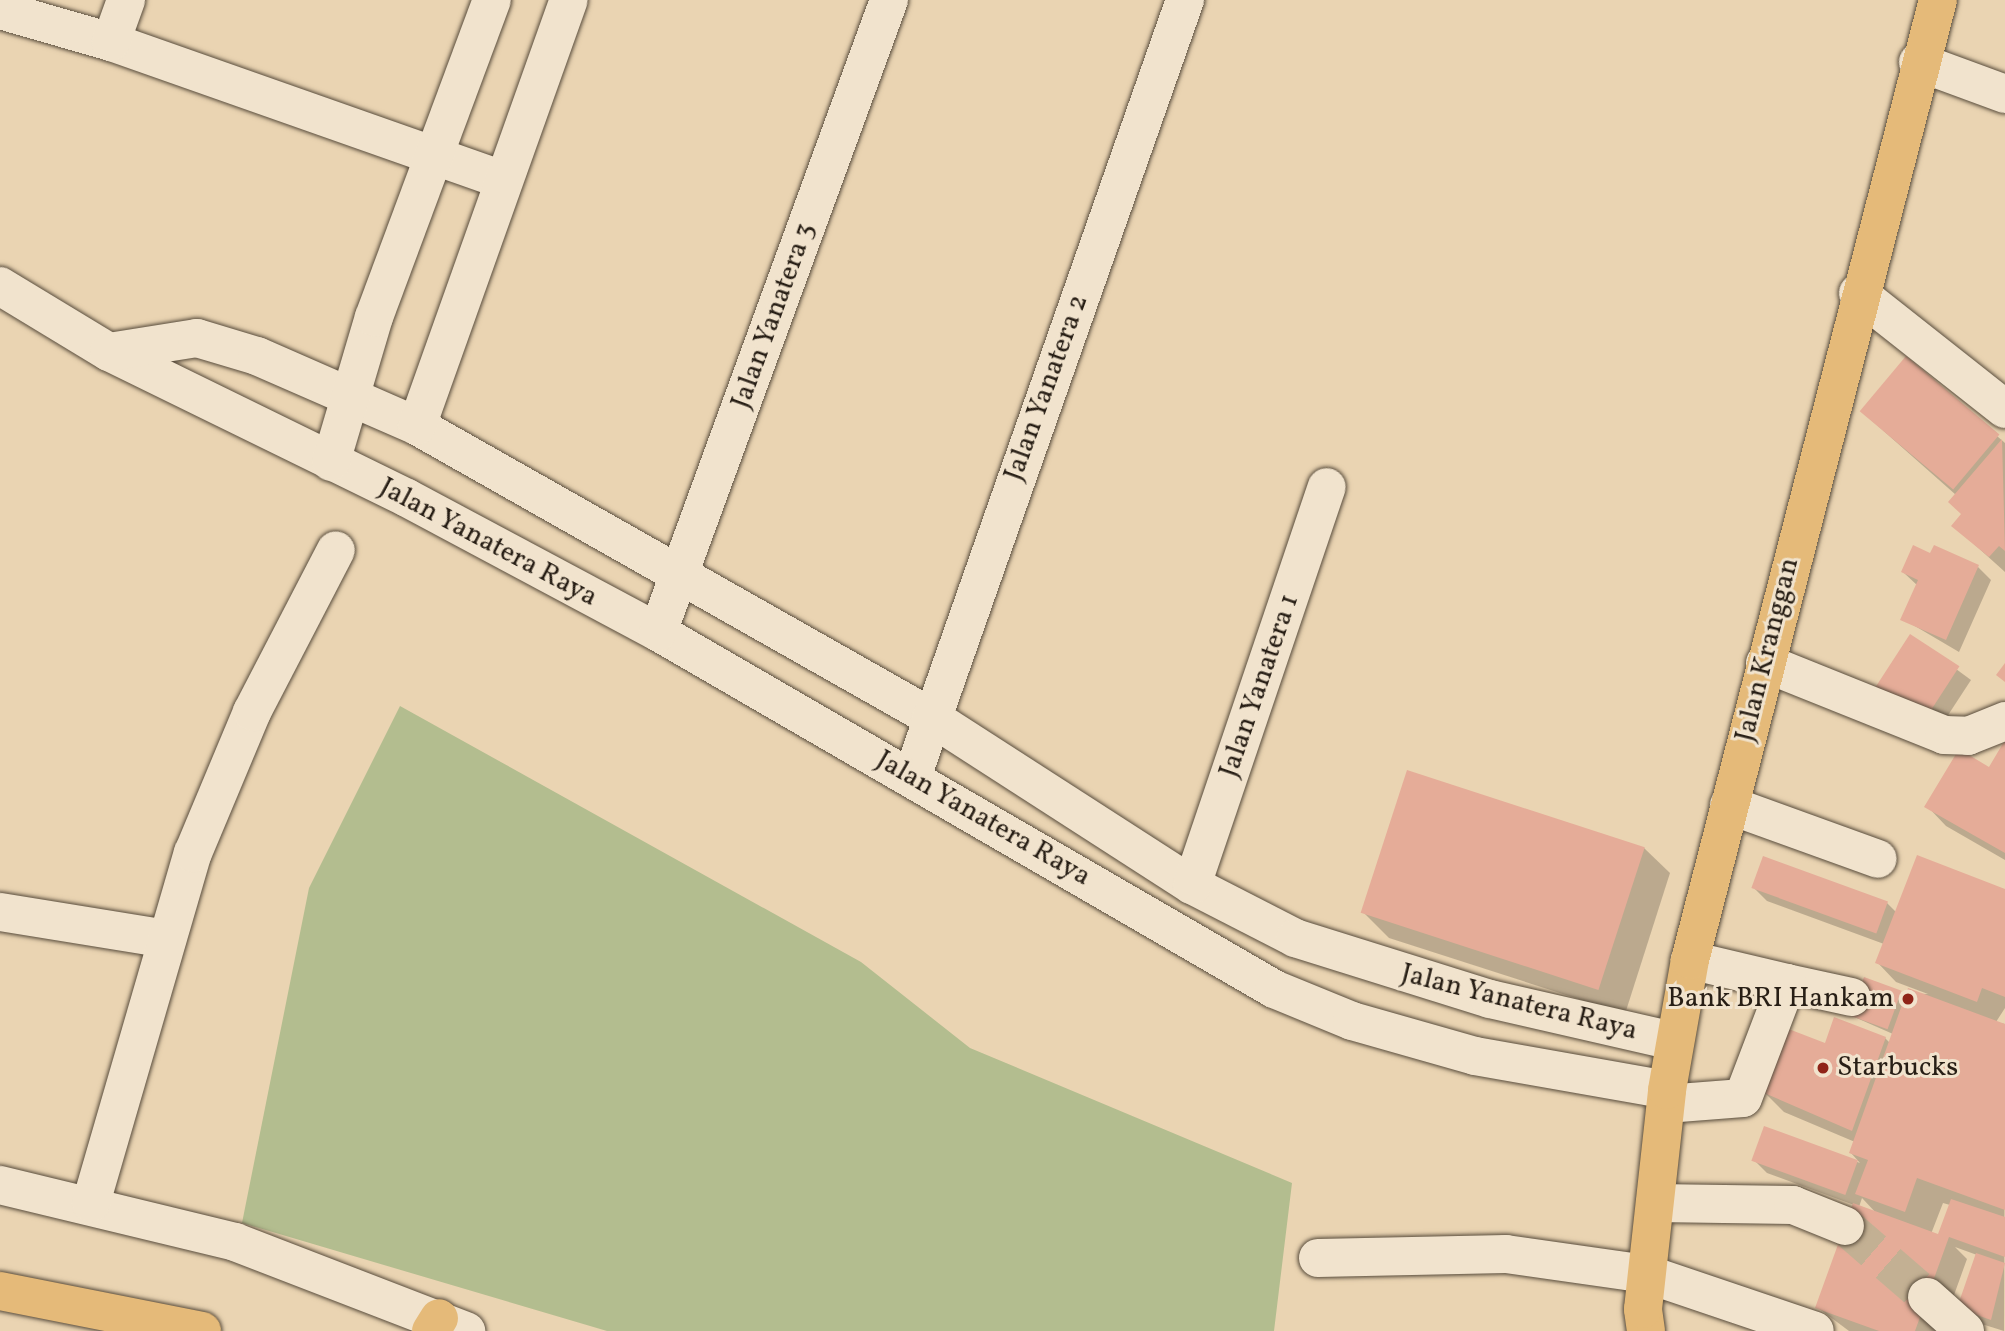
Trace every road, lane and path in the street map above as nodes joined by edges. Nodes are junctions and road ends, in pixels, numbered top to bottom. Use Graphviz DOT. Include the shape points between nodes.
graph roads {
  1 [pos="126,0"];
  2 [pos="492,0"];
  3 [pos="569,0"];
  4 [pos="888,0"];
  5 [pos="1185,0"];
  6 [pos="1938,0"];
  7 [pos="0,9"];
  8 [pos="111,42"];
  9 [pos="1918,62"];
  10 [pos="2005,94"];
  11 [pos="432,156"];
  12 [pos="502,180"];
  13 [pos="0,286"];
  14 [pos="1858,293"];
  15 [pos="109,352"];
  16 [pos="350,396"];
  17 [pos="2005,409"];
  18 [pos="417,426"];
  19 [pos="331,462"];
  20 [pos="1327,487"];
  21 [pos="336,550"];
  22 [pos="681,573"];
  23 [pos="658,632"];
  24 [pos="1765,663"];
  25 [pos="931,717"];
  26 [pos="2005,721"];
  27 [pos="912,777"];
  28 [pos="1729,805"];
  29 [pos="1878,859"];
  30 [pos="1192,885"];
  31 [pos="0,912"];
  32 [pos="167,939"];
  33 [pos="1690,960"];
  34 [pos="1787,983"];
  35 [pos="1435,984"];
  36 [pos="1851,997"];
  37 [pos="1416,1039"];
  38 [pos="1673,1041"];
  39 [pos="1667,1097"];
  40 [pos="0,1185"];
  41 [pos="91,1203"];
  42 [pos="1655,1203"];
  43 [pos="1845,1226"];
  44 [pos="1318,1258"];
  45 [pos="0,1291"];
  46 [pos="1927,1297"];
  47 [pos="1642,1311"];
  48 [pos="445,1327"];
  49 [pos="202,1331"];
  50 [pos="1815,1331"];
  51 [pos="1965,1331"];
  1 -- 8 [label="street"];
  2 -- 11 [label="street"];
  3 -- 12 [label="street"];
  4 -- 22 [label="street, Jalan Yanatera 3"];
  5 -- 25 [label="street, Jalan Yanatera 2"];
  6 -- 9 [label="main road, Jalan Kranggan"];
  7 -- 8 [label="street"];
  8 -- 11 [label="street"];
  9 -- 10 [label="street"];
  9 -- 14 [label="main road, Jalan Kranggan"];
  11 -- 12 [label="street"];
  11 -- 16 [label="street"];
  12 -- 18 [label="street"];
  13 -- 15 [label="street, Jalan Yanatera Raya"];
  14 -- 17 [label="street"];
  14 -- 24 [label="main road, Jalan Kranggan"];
  15 -- 16 [label="street, Jalan Yanatera Raya" via="197,338"];
  15 -- 19 [label="street, Jalan Yanatera Raya"];
  16 -- 18 [label="street, Jalan Yanatera Raya"];
  16 -- 19 [label="street"];
  18 -- 22 [label="street, Jalan Yanatera Raya"];
  19 -- 23 [label="street, Jalan Yanatera Raya"];
  20 -- 30 [label="street, Jalan Yanatera 1"];
  21 -- 32 [label="street" via="241,737 194,853"];
  22 -- 23 [label="street, Jalan Yanatera 3"];
  22 -- 25 [label="street, Jalan Yanatera Raya"];
  23 -- 27 [label="street, Jalan Yanatera Raya"];
  24 -- 26 [label="street" via="1944,735 1968,736"];
  24 -- 28 [label="main road, Jalan Kranggan"];
  25 -- 27 [label="street, Jalan Yanatera 2"];
  25 -- 30 [label="street, Jalan Yanatera Raya"];
  27 -- 37 [label="street, Jalan Yanatera Raya" via="1274,989"];
  28 -- 29 [label="street"];
  28 -- 33 [label="main road, Jalan Kranggan"];
  30 -- 35 [label="street, Jalan Yanatera Raya" via="1295,938"];
  31 -- 32 [label="street"];
  32 -- 41 [label="street"];
  33 -- 34 [label="street"];
  33 -- 38 [label="main road, Jalan Kranggan"];
  34 -- 36 [label="street"];
  34 -- 39 [label="street, Jalan Yanatera Raya" via="1743,1098"];
  35 -- 37 [label="street"];
  35 -- 38 [label="street, Jalan Yanatera Raya"];
  37 -- 39 [label="street, Jalan Yanatera Raya"];
  38 -- 39 [label="main road, Jalan Kranggan"];
  39 -- 42 [label="main road, Jalan Kranggan"];
  40 -- 41 [label="street"];
  41 -- 48 [label="street" via="235,1241"];
  42 -- 43 [label="street" via="1793,1205"];
  42 -- 47 [label="main road, Jalan Kranggan"];
  44 -- 47 [label="street" via="1506,1254"];
  45 -- 49 [label="main road"];
  46 -- 51 [label="street"];
  47 -- 50 [label="street"];
}
